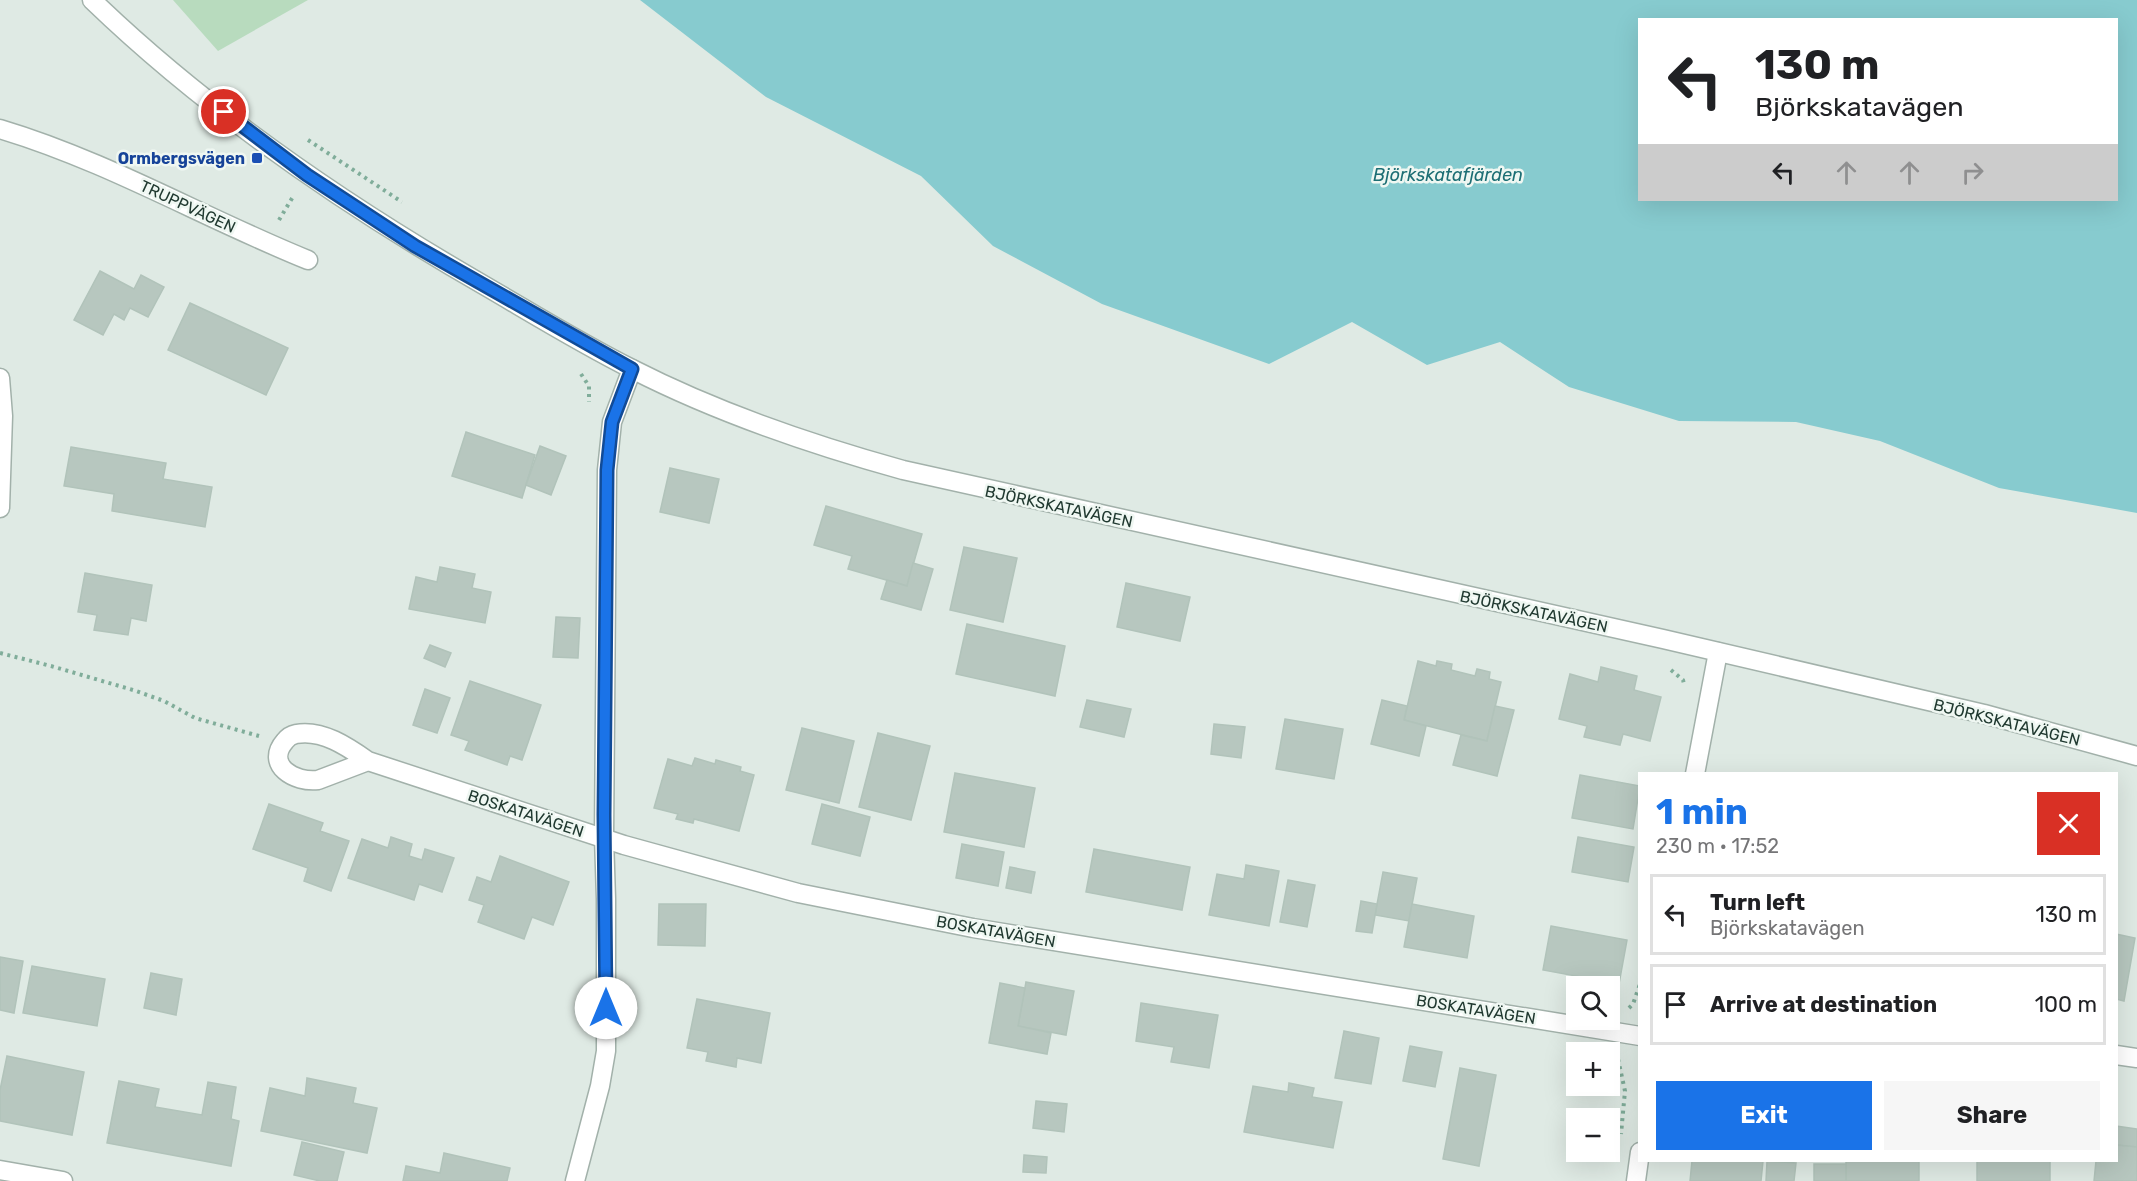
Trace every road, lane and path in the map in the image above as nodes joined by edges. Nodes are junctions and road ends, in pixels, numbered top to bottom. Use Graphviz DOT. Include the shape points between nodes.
graph roads {
  1 [pos="92,0"];
  2 [pos="0,129"];
  3 [pos="304,137"];
  4 [pos="307,175"];
  5 [pos="411,209"];
  6 [pos="266,243"];
  7 [pos="308,260"];
  8 [pos="632,369"];
  9 [pos="0,378"];
  10 [pos="0,508"];
  11 [pos="1663,639"];
  12 [pos="1718,652"];
  13 [pos="0,654"];
  14 [pos="1685,688"];
  15 [pos="288,737"];
  16 [pos="2137,756"];
  17 [pos="368,761"];
  18 [pos="1695,772"];
  19 [pos="604,837"];
  20 [pos="1638,990"];
  21 [pos="1631,1035"];
  22 [pos="2118,1055"];
  23 [pos="2137,1058"];
  24 [pos="1621,1136"];
  25 [pos="1639,1162"];
  26 [pos="0,1170"];
  27 [pos="63,1181"];
  28 [pos="575,1181"];
  29 [pos="1636,1181"];
  1 -- 4 [label="street, BJÖRKSKATAVÄGEN" via="157,58"];
  2 -- 6 [label="street, TRUPPVÄGEN" via="84,158"];
  3 -- 5 [label="path"];
  4 -- 6 [label="path"];
  4 -- 8 [label="street, BJÖRKSKATAVÄGEN" via="415,246"];
  6 -- 7 [label="street, TRUPPVÄGEN"];
  8 -- 11 [label="street, BJÖRKSKATAVÄGEN" via="737,417 829,450 903,470"];
  8 -- 19 [label="street" via="612,422 607,470"];
  9 -- 10 [label="street"];
  11 -- 12 [label="street, BJÖRKSKATAVÄGEN"];
  11 -- 14 [label="path" via="1659,658 1683,680"];
  12 -- 16 [label="street, BJÖRKSKATAVÄGEN" via="1984,714"];
  12 -- 18 [label="street"];
  13 -- 15 [label="path" via="133,690 195,718 262,737"];
  15 -- 17 [label="street, BOSKATAVÄGEN" via="309,734 334,740"];
  15 -- 17 [label="street" via="279,748 281,766 302,780 318,780"];
  17 -- 19 [label="street, BOSKATAVÄGEN"];
  19 -- 21 [label="street, BOSKATAVÄGEN" via="798,893 973,928"];
  19 -- 28 [label="street" via="606,1051"];
  20 -- 21 [label="path" via="1626,1011"];
  21 -- 24 [label="path" via="1617,1062 1625,1091"];
  22 -- 23 [label="street"];
  25 -- 29 [label="street"];
  26 -- 27 [label="street"];
}
